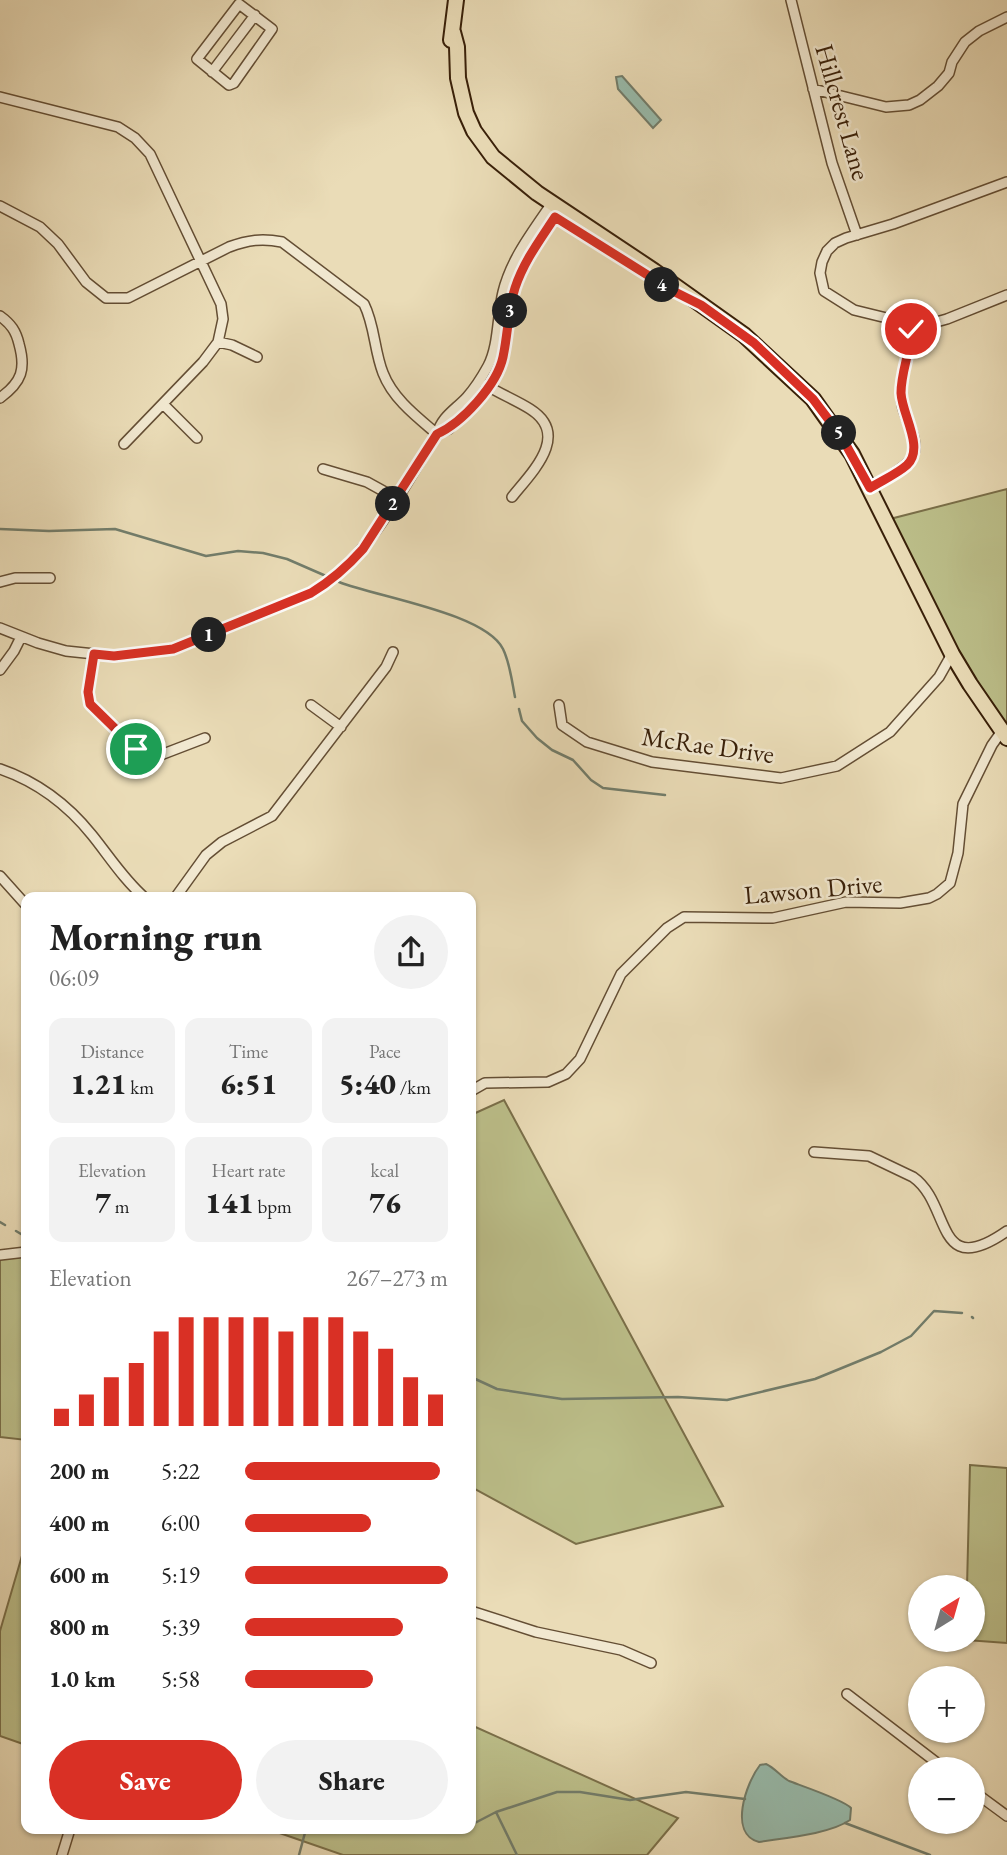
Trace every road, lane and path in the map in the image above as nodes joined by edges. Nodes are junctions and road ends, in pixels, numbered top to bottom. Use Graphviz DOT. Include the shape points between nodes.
graph roads {
  1 [pos="456,0"];
  2 [pos="791,0"];
  3 [pos="239,2"];
  4 [pos="255,15"];
  5 [pos="1007,17"];
  6 [pos="212,72"];
  7 [pos="813,89"];
  8 [pos="0,97"];
  9 [pos="1007,182"];
  10 [pos="0,206"];
  11 [pos="554,210"];
  12 [pos="857,235"];
  13 [pos="202,261"];
  14 [pos="1007,295"];
  15 [pos="0,316"];
  16 [pos="911,329"];
  17 [pos="218,342"];
  18 [pos="257,357"];
  19 [pos="480,381"];
  20 [pos="489,387"];
  21 [pos="0,398"];
  22 [pos="163,404"];
  23 [pos="437,434"];
  24 [pos="197,438"];
  25 [pos="124,444"];
  26 [pos="323,469"];
  27 [pos="870,488"];
  28 [pos="512,497"];
  29 [pos="396,498"];
  30 [pos="50,578"];
  31 [pos="0,582"];
  32 [pos="0,628"];
  33 [pos="21,637"];
  34 [pos="393,652"];
  35 [pos="94,654"];
  36 [pos="952,654"];
  37 [pos="0,670"];
  38 [pos="311,705"];
  39 [pos="559,705"];
  40 [pos="341,727"];
  41 [pos="1004,734"];
  42 [pos="205,738"];
  43 [pos="0,769"];
  44 [pos="0,876"];
  45 [pos="139,892"];
  46 [pos="179,892"];
  47 [pos="21,899"];
  48 [pos="476,1088"];
  49 [pos="814,1152"];
  50 [pos="1007,1231"];
  51 [pos="21,1253"];
  52 [pos="0,1255"];
  53 [pos="476,1613"];
  54 [pos="651,1663"];
  55 [pos="847,1694"];
  56 [pos="929,1757"];
  57 [pos="985,1799"];
  58 [pos="1007,1816"];
  59 [pos="68,1834"];
  60 [pos="62,1855"];
  1 -- 11 [label="main road" via="453,32 460,90 474,131 503,166"];
  2 -- 7 [label="street, Hillcrest Lane"];
  3 -- 4 [label="street"];
  3 -- 6 [label="street" via="197,59"];
  4 -- 6 [label="street"];
  4 -- 6 [label="street" via="272,29 234,83 229,85"];
  5 -- 7 [label="street" via="965,42 938,86 909,105 886,107"];
  7 -- 12 [label="street, Hillcrest Lane"];
  8 -- 13 [label="street" via="118,127 135,138 150,154"];
  9 -- 12 [label="street"];
  10 -- 13 [label="street" via="40,227 86,282 106,298 128,298"];
  11 -- 19 [label="street" via="521,250 505,283 492,359"];
  11 -- 20 [label="street" via="512,297 503,359"];
  11 -- 27 [label="main road" via="754,343 813,399 841,436"];
  12 -- 16 [label="street" via="827,251 820,273 824,291 854,310 903,322"];
  13 -- 17 [label="street" via="221,304"];
  13 -- 23 [label="street" via="246,241 282,242 364,304 389,385"];
  14 -- 16 [label="street"];
  15 -- 21 [label="street" via="15,330 24,367 14,387"];
  16 -- 27 [label="street" via="901,389 904,416 915,443 913,455"];
  17 -- 18 [label="street"];
  17 -- 22 [label="street"];
  19 -- 20 [label="street"];
  19 -- 23 [label="street" via="441,421"];
  20 -- 23 [label="street" via="449,429"];
  20 -- 28 [label="street" via="531,410 546,428 542,460"];
  22 -- 24 [label="street"];
  22 -- 25 [label="street"];
  23 -- 29 [label="street"];
  26 -- 29 [label="street" via="367,482"];
  27 -- 36 [label="main road"];
  29 -- 35 [label="street" via="349,565 311,593 173,649"];
  30 -- 31 [label="street"];
  32 -- 33 [label="street"];
  33 -- 35 [label="street"];
  33 -- 37 [label="street"];
  34 -- 40 [label="street"];
  35 -- 42 [label="street" via="88,683 90,704 136,749 158,756"];
  36 -- 39 [label="street, McRae Drive" via="939,677 890,732 836,766 781,778 652,762 587,742 562,725"];
  36 -- 41 [label="main road"];
  38 -- 40 [label="street"];
  40 -- 46 [label="street" via="272,816 206,855"];
  41 -- 48 [label="street, Lawson Drive" via="992,745 963,804 950,883 937,894 900,903 846,902 773,918 684,917 621,974 580,1059 566,1074 536,1084 485,1083"];
  43 -- 45 [label="street" via="46,790 71,811"];
  44 -- 47 [label="street"];
  49 -- 50 [label="street" via="869,1156 913,1177 932,1201 946,1233 961,1246 986,1245"];
  51 -- 52 [label="street"];
  53 -- 54 [label="street" via="536,1632 621,1650"];
  55 -- 56 [label="street"];
  57 -- 58 [label="street"];
  59 -- 60 [label="street"];
}
